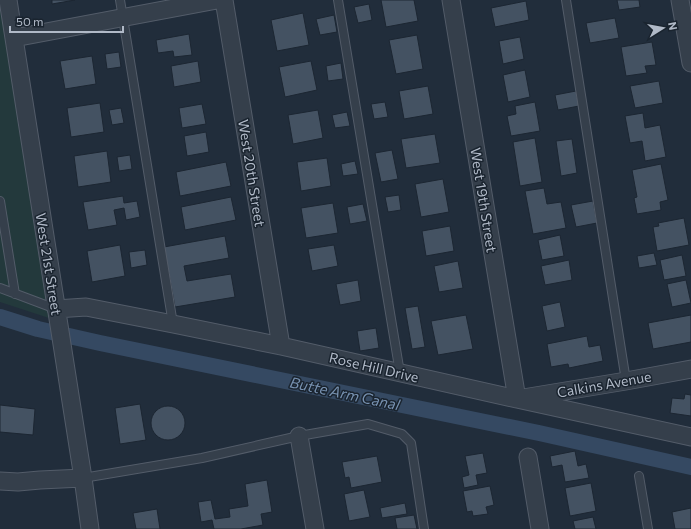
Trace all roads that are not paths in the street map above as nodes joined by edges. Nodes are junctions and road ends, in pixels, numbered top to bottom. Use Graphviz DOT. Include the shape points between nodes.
graph roads {
  1 [pos="8,0"];
  2 [pos="120,0"];
  3 [pos="217,0"];
  4 [pos="224,0"];
  5 [pos="338,0"];
  6 [pos="451,0"];
  7 [pos="566,0"];
  8 [pos="680,0"];
  9 [pos="123,18"];
  10 [pos="14,38"];
  11 [pos="691,64"];
  12 [pos="0,201"];
  13 [pos="0,288"];
  14 [pos="15,294"];
  15 [pos="57,315"];
  16 [pos="173,324"];
  17 [pos="281,346"];
  18 [pos="691,369"];
  19 [pos="400,373"];
  20 [pos="626,381"];
  21 [pos="517,399"];
  22 [pos="299,436"];
  23 [pos="691,437"];
  24 [pos="528,457"];
  25 [pos="639,476"];
  26 [pos="83,478"];
  27 [pos="0,480"];
  28 [pos="90,529"];
  29 [pos="315,529"];
  30 [pos="424,529"];
  31 [pos="540,529"];
  32 [pos="648,529"];
  1 -- 10 [label="street, West 21st Street"];
  2 -- 9 [label="lane"];
  3 -- 9 [label="street"];
  4 -- 17 [label="street, West 20th Street"];
  5 -- 19 [label="lane"];
  6 -- 21 [label="street, West 19th Street"];
  7 -- 20 [label="lane"];
  8 -- 11 [label="street"];
  9 -- 10 [label="street"];
  9 -- 16 [label="lane"];
  10 -- 15 [label="street, West 21st Street"];
  12 -- 14 [label="lane"];
  13 -- 14 [label="lane"];
  14 -- 15 [label="lane"];
  15 -- 16 [label="street, Rose Hill Drive" via="86,307"];
  15 -- 26 [label="street, West 21st Street"];
  16 -- 17 [label="street, Rose Hill Drive"];
  17 -- 19 [label="street, Rose Hill Drive"];
  18 -- 20 [label="street, Calkins Avenue"];
  19 -- 21 [label="street, Rose Hill Drive"];
  20 -- 21 [label="street, Calkins Avenue"];
  21 -- 23 [label="street, Rose Hill Drive"];
  22 -- 26 [label="lane" via="202,458"];
  22 -- 29 [label="street"];
  22 -- 30 [label="lane" via="368,424 402,434 411,443"];
  24 -- 31 [label="street"];
  25 -- 32 [label="lane"];
  26 -- 27 [label="street" via="18,482"];
  26 -- 28 [label="street, West 21st Street"];
}
